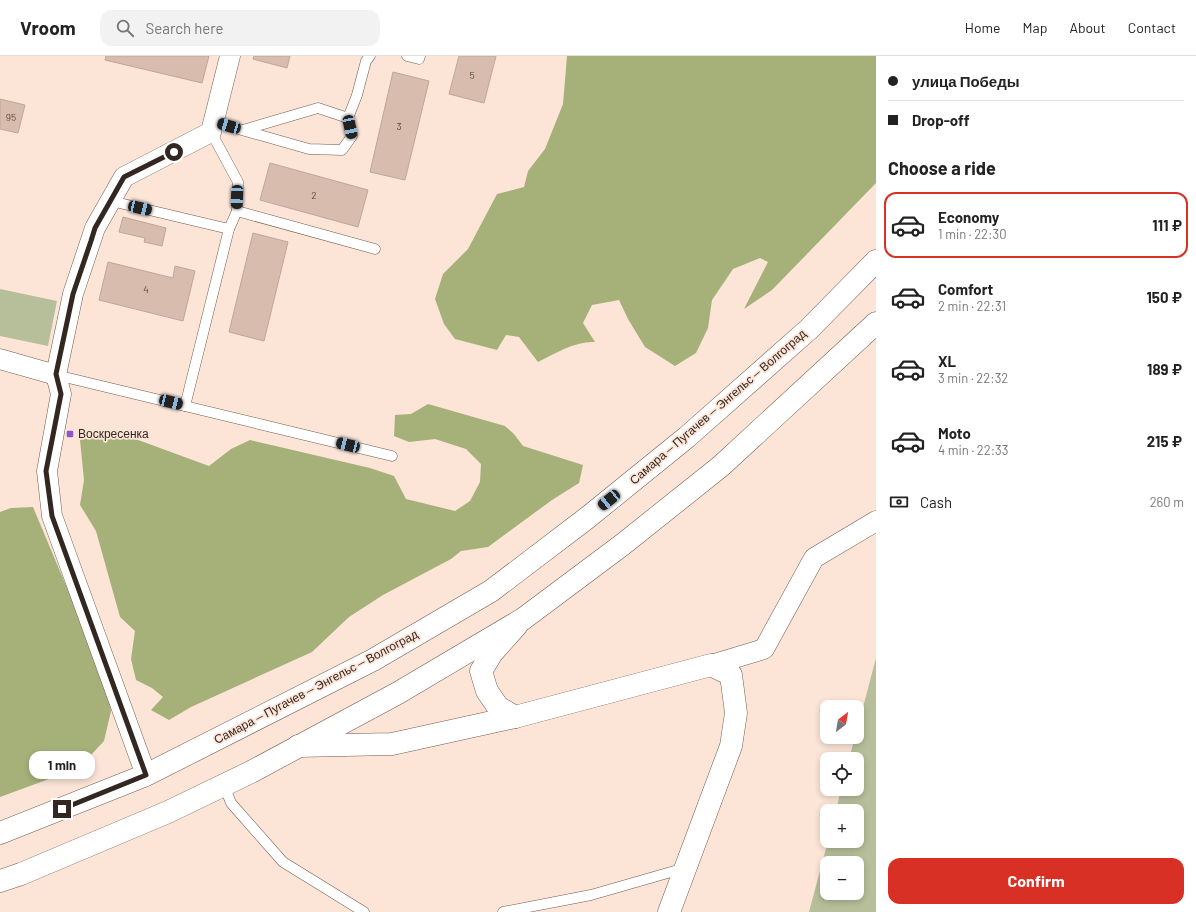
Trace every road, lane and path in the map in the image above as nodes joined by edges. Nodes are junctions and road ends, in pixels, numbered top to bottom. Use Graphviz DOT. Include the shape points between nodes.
graph roads {
  1 [pos="230,56"];
  2 [pos="370,56"];
  3 [pos="407,56"];
  4 [pos="420,56"];
  5 [pos="348,118"];
  6 [pos="213,127"];
  7 [pos="243,130"];
  8 [pos="111,201"];
  9 [pos="237,212"];
  10 [pos="229,229"];
  11 [pos="375,249"];
  12 [pos="876,261"];
  13 [pos="876,324"];
  14 [pos="0,359"];
  15 [pos="56,374"];
  16 [pos="185,406"];
  17 [pos="392,456"];
  18 [pos="876,521"];
  19 [pos="522,619"];
  20 [pos="711,665"];
  21 [pos="515,717"];
  22 [pos="298,746"];
  23 [pos="146,775"];
  24 [pos="224,785"];
  25 [pos="0,833"];
  26 [pos="685,868"];
  27 [pos="0,881"];
  28 [pos="364,912"];
  29 [pos="504,912"];
  30 [pos="669,912"];
  1 -- 6 [label="street"];
  2 -- 5 [label="lane" via="366,61"];
  3 -- 4 [label="lane" via="419,59"];
  5 -- 7 [label="lane" via="318,108"];
  5 -- 7 [label="lane" via="352,136 342,150 309,149"];
  6 -- 7 [label="lane"];
  6 -- 8 [label="street" via="124,177"];
  6 -- 9 [label="lane" via="238,182"];
  8 -- 10 [label="lane"];
  8 -- 15 [label="street" via="95,228 73,294"];
  9 -- 10 [label="lane"];
  9 -- 11 [label="lane"];
  10 -- 16 [label="lane"];
  12 -- 23 [label="main road, Самара — Пугачев — Энгельс — Волгоград" via="809,329 687,437 492,591 372,660"];
  13 -- 19 [label="main road" via="721,466"];
  14 -- 15 [label="street"];
  15 -- 16 [label="lane"];
  15 -- 23 [label="street" via="61,394 46,471 52,516"];
  16 -- 17 [label="lane"];
  18 -- 20 [label="street" via="814,558 764,648"];
  19 -- 21 [label="main road" via="492,652 481,671 487,691 498,707"];
  19 -- 22 [label="main road" via="398,693"];
  20 -- 21 [label="main road"];
  20 -- 26 [label="main road" via="731,675 736,713 731,746"];
  21 -- 22 [label="main road" via="392,744"];
  22 -- 24 [label="main road"];
  23 -- 25 [label="main road, Самара — Пугачев — Энгельс — Волгоград"];
  24 -- 27 [label="main road" via="168,812"];
  24 -- 28 [label="lane" via="231,803 283,862"];
  26 -- 29 [label="lane" via="591,895"];
  26 -- 30 [label="main road"];
}
